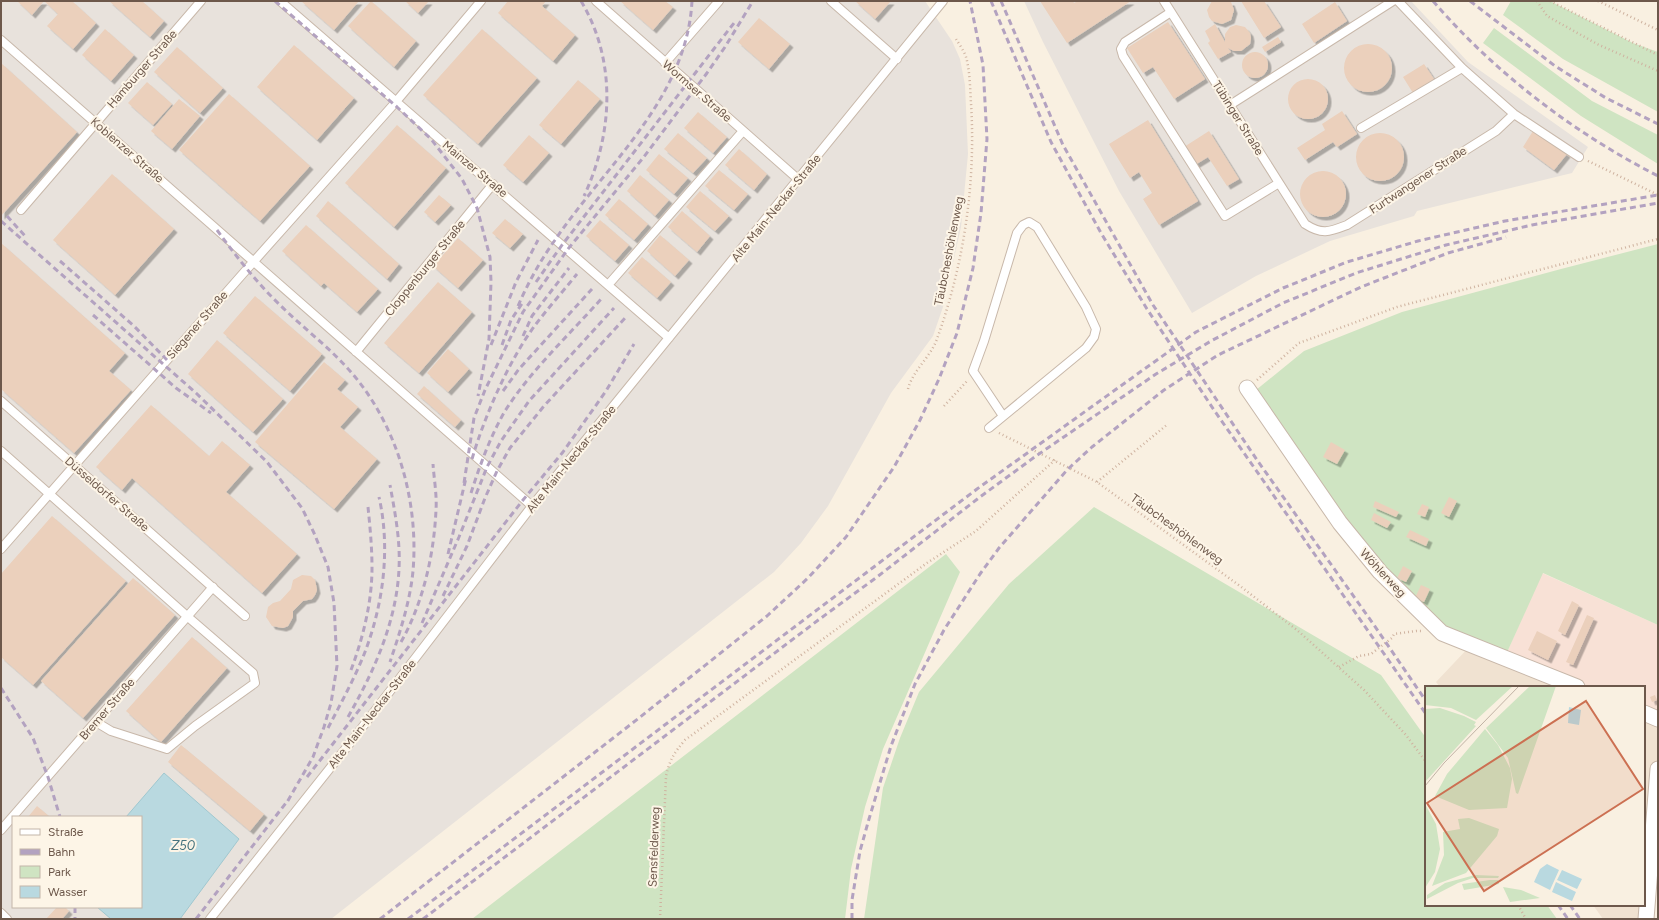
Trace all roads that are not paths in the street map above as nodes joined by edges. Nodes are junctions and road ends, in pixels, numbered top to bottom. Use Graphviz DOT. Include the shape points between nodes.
graph roads {
  1 [pos="201,1"];
  2 [pos="280,1"];
  3 [pos="481,1"];
  4 [pos="596,1"];
  5 [pos="719,1"];
  6 [pos="830,1"];
  7 [pos="1164,1"];
  8 [pos="1393,1"];
  9 [pos="1398,1"];
  10 [pos="942,3"];
  11 [pos="1171,12"];
  12 [pos="1,40"];
  13 [pos="897,59"];
  14 [pos="665,62"];
  15 [pos="1462,68"];
  16 [pos="395,102"];
  17 [pos="1230,105"];
  18 [pos="1514,114"];
  19 [pos="95,122"];
  20 [pos="1361,128"];
  21 [pos="743,131"];
  22 [pos="1579,157"];
  23 [pos="799,180"];
  24 [pos="1279,183"];
  25 [pos="493,184"];
  26 [pos="20,210"];
  27 [pos="1316,231"];
  28 [pos="253,261"];
  29 [pos="608,285"];
  30 [pos="669,338"];
  31 [pos="356,352"];
  32 [pos="1247,388"];
  33 [pos="1,401"];
  34 [pos="1003,416"];
  35 [pos="989,428"];
  36 [pos="1,451"];
  37 [pos="74,465"];
  38 [pos="49,494"];
  39 [pos="532,506"];
  40 [pos="1,549"];
  41 [pos="213,587"];
  42 [pos="245,616"];
  43 [pos="188,617"];
  44 [pos="1574,686"];
  45 [pos="1645,713"];
  46 [pos="1658,719"];
  47 [pos="96,722"];
  48 [pos="1658,769"];
  49 [pos="13,816"];
  50 [pos="12,817"];
  51 [pos="1,830"];
  52 [pos="1,914"];
  53 [pos="7,919"];
  54 [pos="210,919"];
  55 [pos="1646,919"];
  1 -- 19 [label="lane, Hamburger Straße"];
  2 -- 16 [label="lane, Mainzer Straße"];
  3 -- 16 [label="lane, Siegener Straße"];
  4 -- 14 [label="lane, Wormser Straße"];
  5 -- 14 [label="lane"];
  6 -- 13 [label="lane"];
  7 -- 11 [label="lane, Tübinger Straße"];
  8 -- 17 [label="lane"];
  9 -- 15 [label="lane"];
  10 -- 13 [label="lane, Alte Main-Neckar-Straße"];
  11 -- 17 [label="lane, Tübinger Straße"];
  11 -- 24 [label="lane" via="1125,42 1121,49 1206,188 1225,216"];
  12 -- 19 [label="lane, Koblenzer Straße"];
  13 -- 23 [label="lane, Alte Main-Neckar-Straße"];
  14 -- 21 [label="lane, Wormser Straße"];
  15 -- 18 [label="lane"];
  15 -- 20 [label="lane"];
  16 -- 25 [label="lane, Mainzer Straße"];
  16 -- 28 [label="lane, Siegener Straße"];
  17 -- 24 [label="lane, Tübinger Straße"];
  18 -- 22 [label="lane"];
  18 -- 27 [label="lane, Furtwangener Straße" via="1496,131 1347,226 1329,232"];
  19 -- 26 [label="lane, Hamburger Straße"];
  19 -- 28 [label="lane, Koblenzer Straße"];
  21 -- 23 [label="lane, Wormser Straße"];
  21 -- 29 [label="lane"];
  23 -- 30 [label="lane, Alte Main-Neckar-Straße"];
  24 -- 27 [label="lane, Tübinger Straße" via="1305,224"];
  25 -- 29 [label="lane, Mainzer Straße"];
  25 -- 31 [label="lane, Cloppenburger Straße"];
  28 -- 31 [label="lane"];
  28 -- 37 [label="lane, Siegener Straße"];
  29 -- 30 [label="lane, Mainzer Straße"];
  30 -- 39 [label="lane, Alte Main-Neckar-Straße"];
  31 -- 39 [label="lane"];
  32 -- 44 [label="street, Wöhlerweg" via="1340,523 1380,572 1442,633"];
  33 -- 37 [label="lane, Düsseldorfer Straße"];
  34 -- 34 [label="lane" via="1086,348 1096,329 1086,307 1037,227 1029,222 1017,233 973,371"];
  34 -- 35 [label="lane"];
  36 -- 38 [label="lane"];
  37 -- 38 [label="lane, Siegener Straße"];
  37 -- 41 [label="lane, Düsseldorfer Straße"];
  38 -- 40 [label="lane, Siegener Straße"];
  38 -- 43 [label="lane"];
  39 -- 54 [label="lane, Alte Main-Neckar-Straße" via="354,738"];
  41 -- 42 [label="lane, Düsseldorfer Straße"];
  41 -- 43 [label="lane, Bremer Straße"];
  43 -- 47 [label="lane, Bremer Straße"];
  43 -- 47 [label="lane" via="253,673 255,683 195,726 167,750 111,731"];
  45 -- 46 [label="street"];
  47 -- 49 [label="lane, Bremer Straße"];
  48 -- 55 [label="street"];
  50 -- 51 [label="lane, Bremer Straße"];
  52 -- 53 [label="lane"];
}
